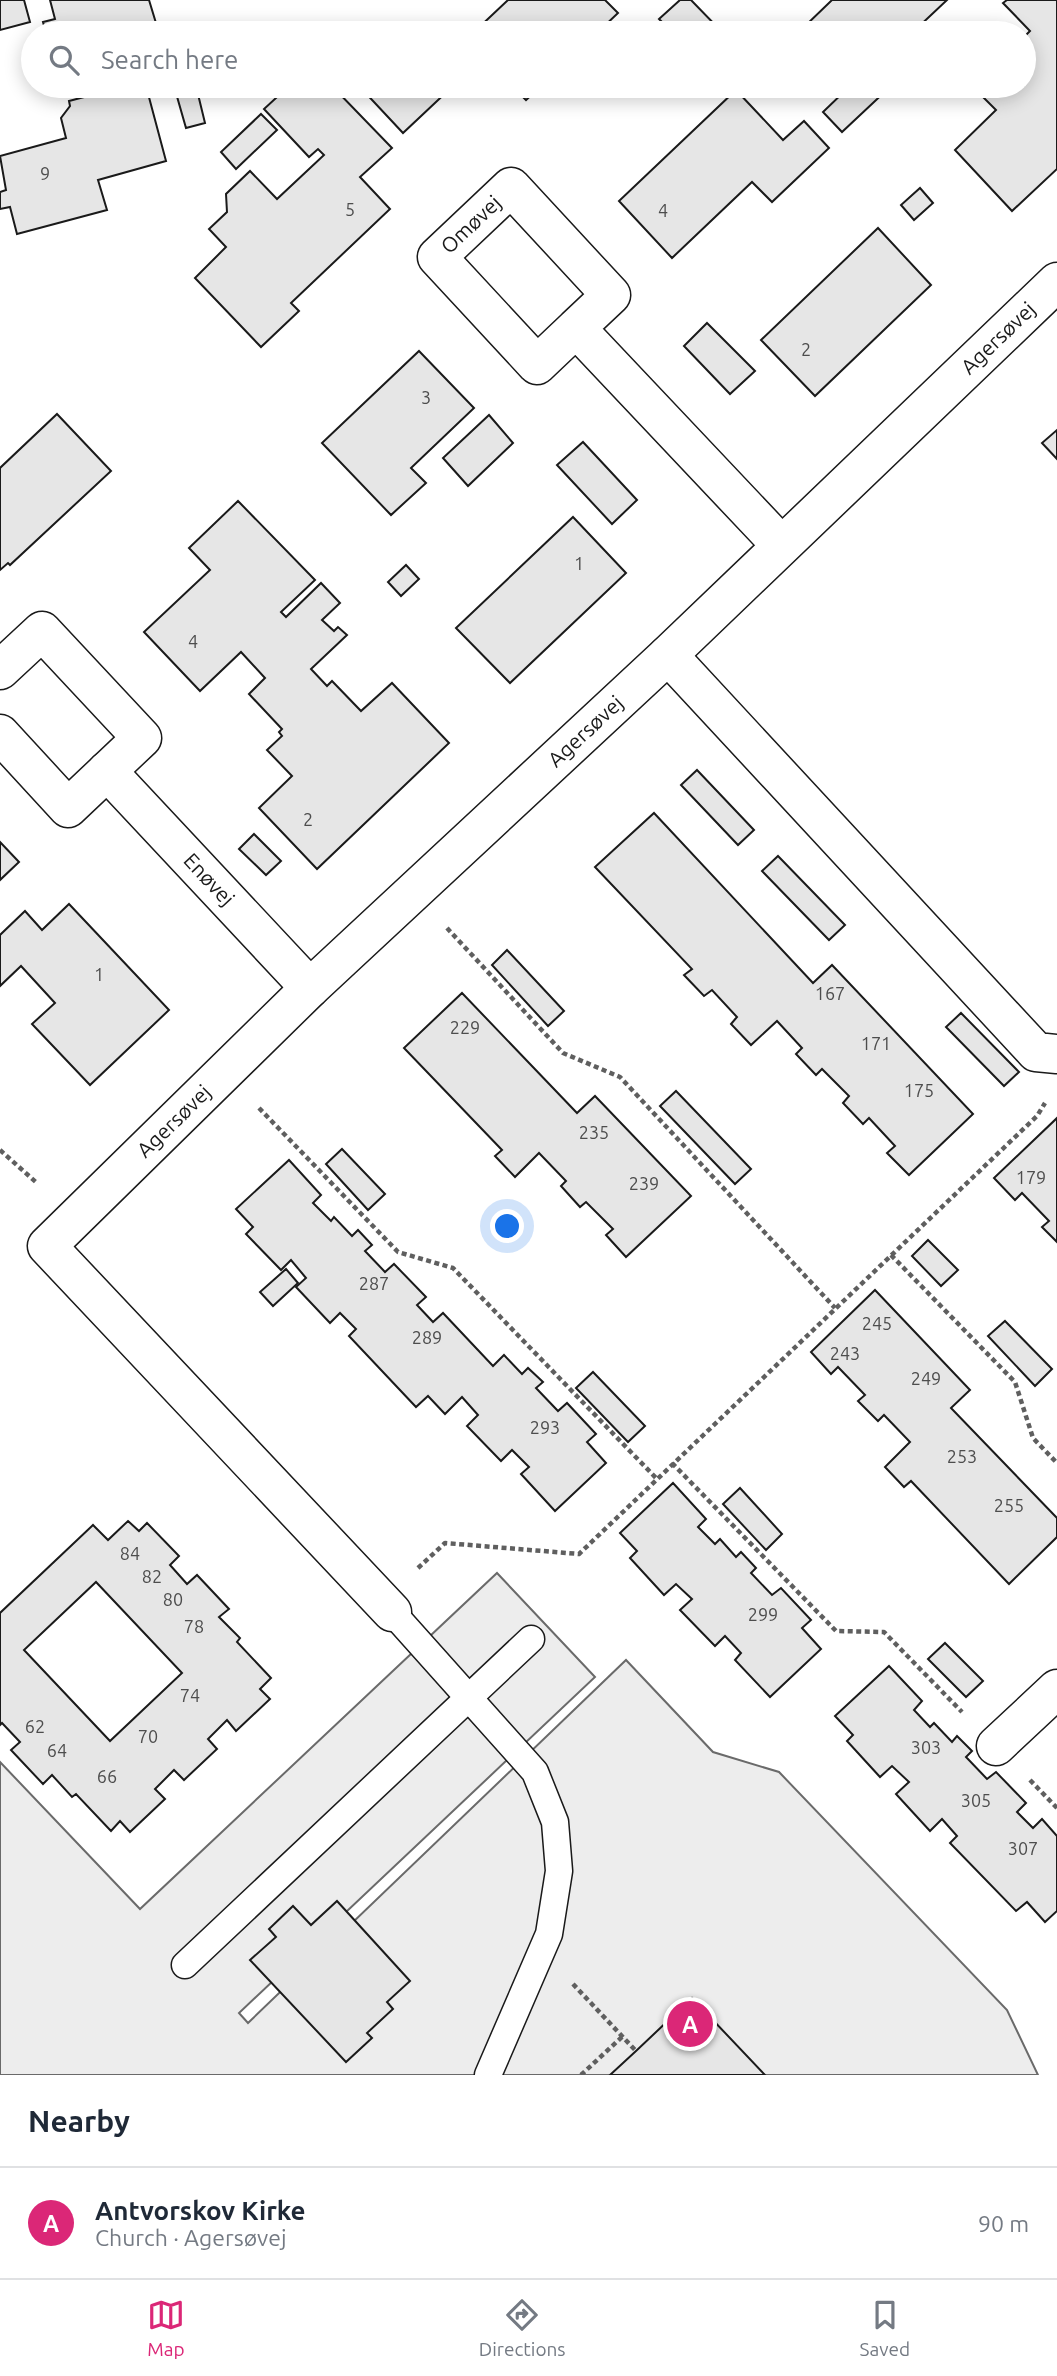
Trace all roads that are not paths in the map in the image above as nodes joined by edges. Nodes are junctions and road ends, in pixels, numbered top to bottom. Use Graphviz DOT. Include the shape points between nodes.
graph roads {
  1 [pos="1057,282"];
  2 [pos="576,328"];
  3 [pos="781,545"];
  4 [pos="667,655"];
  5 [pos="0,670"];
  6 [pos="0,734"];
  7 [pos="107,771"];
  8 [pos="310,988"];
  9 [pos="1057,1054"];
  10 [pos="387,1608"];
  11 [pos="531,1639"];
  12 [pos="1057,1689"];
  13 [pos="469,1698"];
  14 [pos="996,1746"];
  15 [pos="185,1965"];
  16 [pos="488,2075"];
  1 -- 3 [label="street, Agersøvej"];
  2 -- 2 [label="street, Omøvej" via="611,295 511,187 437,257 537,365"];
  2 -- 3 [label="street"];
  3 -- 4 [label="street, Agersøvej"];
  4 -- 8 [label="street, Agersøvej"];
  4 -- 9 [label="street" via="1036,1052"];
  5 -- 7 [label="street" via="42,631 142,738"];
  6 -- 7 [label="street" via="68,807"];
  7 -- 8 [label="street, Enøvej"];
  8 -- 10 [label="street, Agersøvej" via="47,1246"];
  10 -- 13 [label="lane"];
  11 -- 13 [label="lane"];
  12 -- 14 [label="street"];
  13 -- 15 [label="lane"];
  13 -- 16 [label="lane" via="535,1772 555,1822 559,1871 549,1934"];
}
